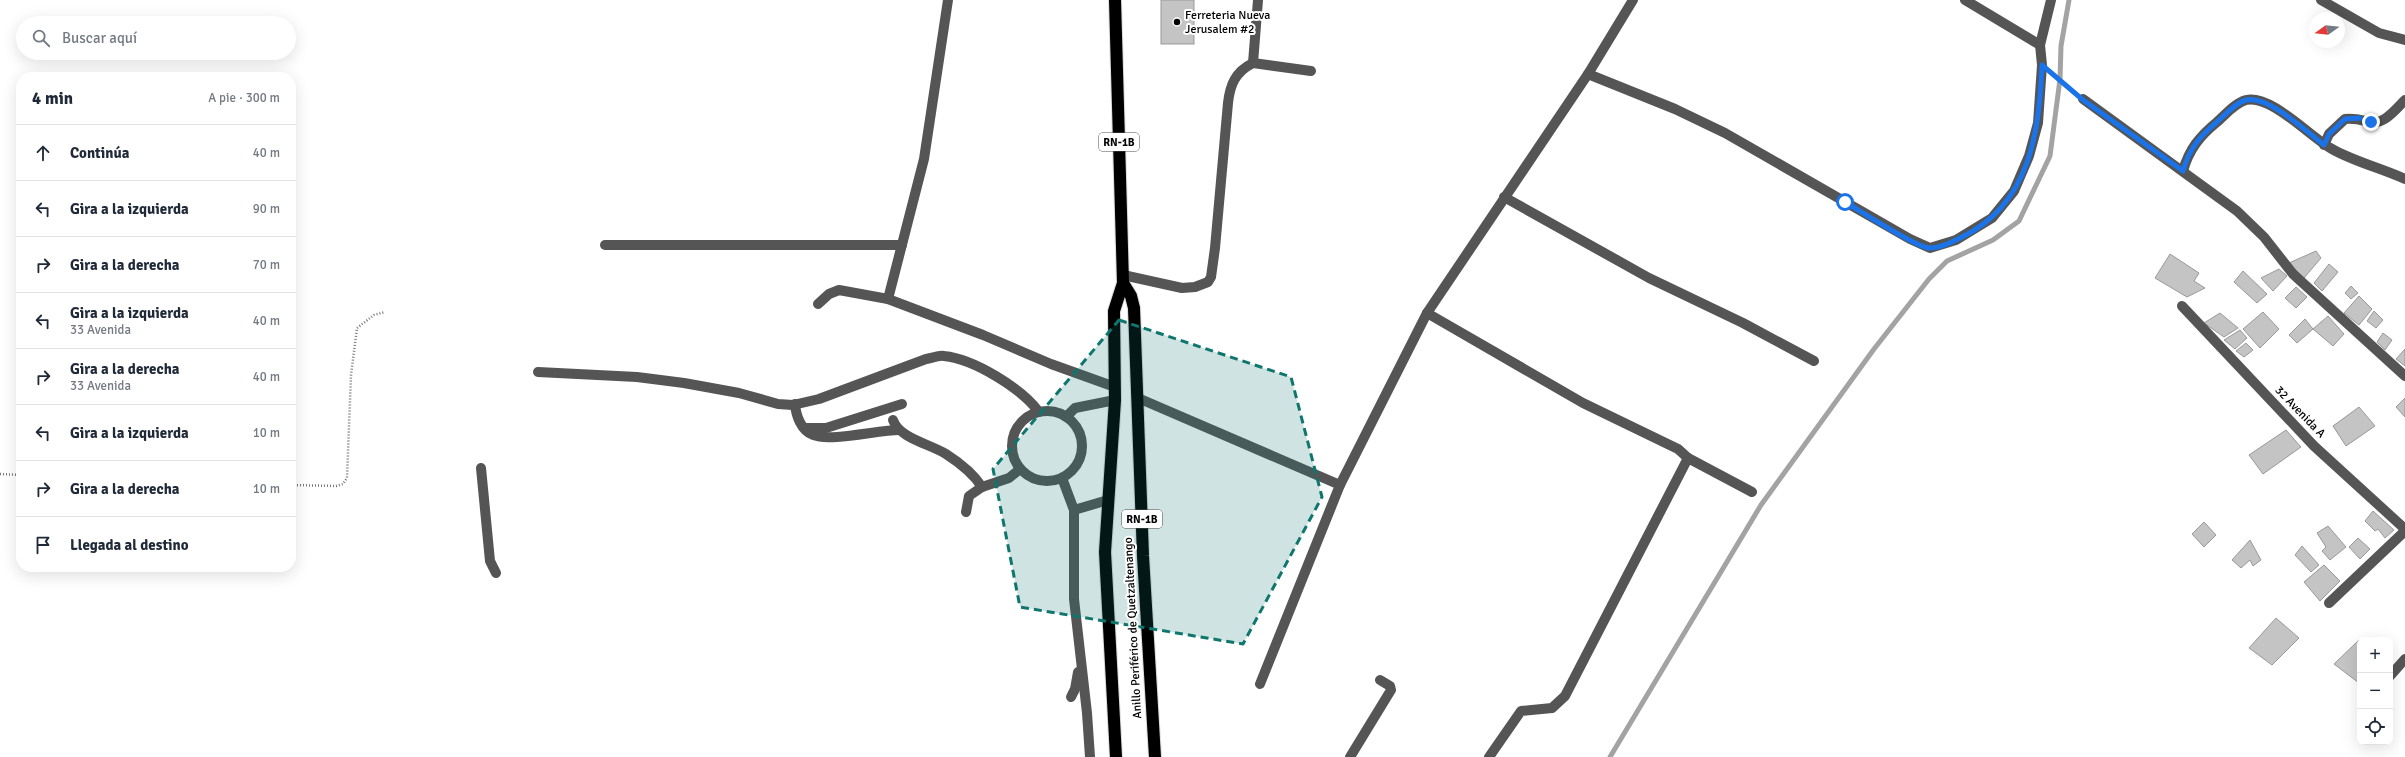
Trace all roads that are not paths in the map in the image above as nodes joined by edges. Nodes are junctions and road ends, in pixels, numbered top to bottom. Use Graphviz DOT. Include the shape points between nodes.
graph roads {
  1 [pos="948,0"];
  2 [pos="1115,0"];
  3 [pos="1258,0"];
  4 [pos="1633,0"];
  5 [pos="1965,0"];
  6 [pos="2051,0"];
  7 [pos="2321,0"];
  8 [pos="2405,40"];
  9 [pos="2040,45"];
  10 [pos="1253,63"];
  11 [pos="1312,71"];
  12 [pos="1588,74"];
  13 [pos="2083,100"];
  14 [pos="2405,100"];
  15 [pos="2324,145"];
  16 [pos="2183,171"];
  17 [pos="2405,180"];
  18 [pos="1504,197"];
  19 [pos="605,245"];
  20 [pos="902,245"];
  21 [pos="1123,279"];
  22 [pos="888,299"];
  23 [pos="818,304"];
  24 [pos="2182,306"];
  25 [pos="1427,313"];
  26 [pos="1814,361"];
  27 [pos="538,372"];
  28 [pos="2405,376"];
  29 [pos="1115,387"];
  30 [pos="1138,398"];
  31 [pos="1115,400"];
  32 [pos="795,404"];
  33 [pos="902,404"];
  34 [pos="1039,412"];
  35 [pos="1066,417"];
  36 [pos="893,420"];
  37 [pos="804,427"];
  38 [pos="899,430"];
  39 [pos="1688,458"];
  40 [pos="481,468"];
  41 [pos="1020,469"];
  42 [pos="1062,478"];
  43 [pos="1340,485"];
  44 [pos="982,487"];
  45 [pos="1752,492"];
  46 [pos="1108,500"];
  47 [pos="1074,510"];
  48 [pos="966,512"];
  49 [pos="2405,530"];
  50 [pos="496,574"];
  51 [pos="2329,603"];
  52 [pos="2405,659"];
  53 [pos="1080,662"];
  54 [pos="2393,673"];
  55 [pos="1380,680"];
  56 [pos="1260,684"];
  57 [pos="1071,697"];
  58 [pos="1090,757"];
  59 [pos="1116,757"];
  60 [pos="1155,757"];
  61 [pos="1350,757"];
  62 [pos="1489,757"];
  1 -- 20 [label="street" via="924,159"];
  2 -- 21 [label="highway, Anillo Periférico de Quetzaltenango / RN-1B"];
  3 -- 10 [label="street"];
  4 -- 12 [label="street"];
  5 -- 9 [label="street"];
  6 -- 9 [label="street"];
  7 -- 8 [label="street" via="2379,33"];
  9 -- 12 [label="street" via="2040,110 2035,135 2012,195 1984,224 1944,245 1930,248 1725,133 1675,109"];
  10 -- 11 [label="street"];
  10 -- 21 [label="street" via="1239,72 1230,90 1215,248 1208,282 1182,288"];
  12 -- 18 [label="street"];
  13 -- 16 [label="street"];
  14 -- 15 [label="street" via="2388,117 2377,122 2359,118 2345,119 2329,134"];
  15 -- 16 [label="street" via="2269,104 2247,100 2238,103 2201,136 2189,153"];
  15 -- 17 [label="street"];
  16 -- 28 [label="street" via="2254,226 2293,274"];
  18 -- 25 [label="street"];
  18 -- 26 [label="street" via="1649,278 1743,323"];
  19 -- 20 [label="street"];
  20 -- 22 [label="street"];
  21 -- 29 [label="highway, Anillo Periférico de Quetzaltenango / RN-1B" via="1114,311"];
  21 -- 30 [label="highway, Anillo Periférico de Quetzaltenango / RN-1B" via="1134,308"];
  22 -- 23 [label="street" via="839,290 832,292"];
  22 -- 29 [label="street"];
  24 -- 49 [label="street, 32 Avenida A" via="2314,446"];
  25 -- 39 [label="street" via="1583,403 1678,449"];
  25 -- 43 [label="street"];
  27 -- 32 [label="street" via="645,378 711,387 778,404"];
  29 -- 31 [label="highway, Anillo Periférico de Quetzaltenango / RN-1B"];
  30 -- 43 [label="street"];
  30 -- 60 [label="highway, Anillo Periférico de Quetzaltenango / RN-1B" via="1143,556"];
  31 -- 35 [label="street" via="1075,408"];
  31 -- 46 [label="highway, Anillo Periférico de Quetzaltenango / RN-1B"];
  32 -- 34 [label="street" via="819,399 943,355 959,359 1008,382 1029,398"];
  32 -- 37 [label="street" via="798,418"];
  33 -- 37 [label="street" via="826,428"];
  34 -- 35 [label="street" via="1049,411"];
  34 -- 41 [label="street" via="1028,416 1019,424 1013,435 1014,459"];
  35 -- 42 [label="street" via="1076,427 1081,438 1081,450 1078,461"];
  36 -- 38 [label="street"];
  37 -- 38 [label="street" via="813,435 821,437"];
  38 -- 44 [label="street" via="946,454 968,470"];
  39 -- 45 [label="street"];
  39 -- 62 [label="street" via="1565,696 1552,708 1521,711"];
  40 -- 50 [label="street" via="490,561"];
  41 -- 42 [label="street" via="1029,477 1040,481"];
  41 -- 44 [label="street" via="1009,478"];
  42 -- 47 [label="street"];
  43 -- 56 [label="street"];
  44 -- 48 [label="street" via="969,496"];
  46 -- 47 [label="street"];
  46 -- 59 [label="highway, Anillo Periférico de Quetzaltenango / RN-1B" via="1106,589"];
  47 -- 53 [label="street" via="1074,598"];
  49 -- 51 [label="street"];
  52 -- 54 [label="street"];
  53 -- 57 [label="street"];
  53 -- 58 [label="street"];
  55 -- 61 [label="street" via="1390,686 1391,690"];
}
